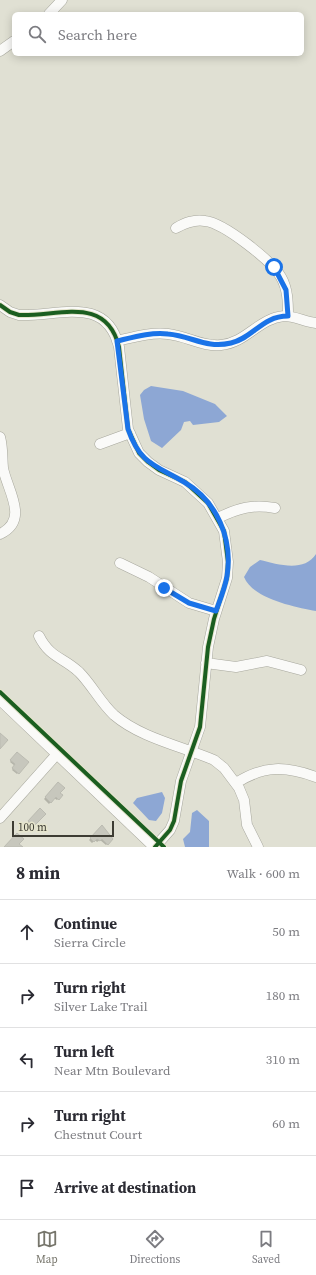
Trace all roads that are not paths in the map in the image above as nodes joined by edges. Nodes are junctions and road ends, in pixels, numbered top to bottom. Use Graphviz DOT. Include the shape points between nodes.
graph roads {
  1 [pos="62,0"];
  2 [pos="51,12"];
  3 [pos="12,42"];
  4 [pos="0,51"];
  5 [pos="176,228"];
  6 [pos="0,305"];
  7 [pos="288,316"];
  8 [pos="316,323"];
  9 [pos="117,341"];
  10 [pos="130,433"];
  11 [pos="0,437"];
  12 [pos="100,444"];
  13 [pos="275,508"];
  14 [pos="218,518"];
  15 [pos="0,534"];
  16 [pos="120,563"];
  17 [pos="216,611"];
  18 [pos="39,636"];
  19 [pos="206,663"];
  20 [pos="301,670"];
  21 [pos="0,700"];
  22 [pos="192,751"];
  23 [pos="57,754"];
  24 [pos="316,777"];
  25 [pos="236,783"];
  26 [pos="0,818"];
  27 [pos="155,847"];
  28 [pos="258,847"];
  1 -- 2 [label="street"];
  3 -- 4 [label="street"];
  5 -- 7 [label="street" via="195,220 215,223 265,258 274,267 286,290"];
  6 -- 9 [label="street" via="19,315 84,311 103,320"];
  7 -- 8 [label="street"];
  7 -- 9 [label="street" via="272,318 245,338 222,345 209,345 168,334 153,334"];
  9 -- 10 [label="street"];
  10 -- 12 [label="street"];
  10 -- 14 [label="street" via="139,453 148,462 198,492"];
  11 -- 15 [label="street" via="3,467 15,503 15,512 9,527"];
  13 -- 14 [label="street" via="246,506"];
  14 -- 17 [label="street" via="224,531 228,562 227,578"];
  16 -- 17 [label="street" via="149,577 189,603"];
  17 -- 19 [label="street"];
  18 -- 22 [label="street" via="48,650 84,677 102,703 118,718 142,732"];
  19 -- 20 [label="street" via="236,666 267,661"];
  19 -- 22 [label="street" via="200,727"];
  21 -- 23 [label="street"];
  22 -- 25 [label="street" via="214,760"];
  22 -- 27 [label="street" via="181,781 174,821 170,830"];
  23 -- 26 [label="street"];
  23 -- 27 [label="street"];
  24 -- 25 [label="street" via="294,770 270,769 252,774"];
  25 -- 28 [label="street" via="244,800 247,825"];
}
